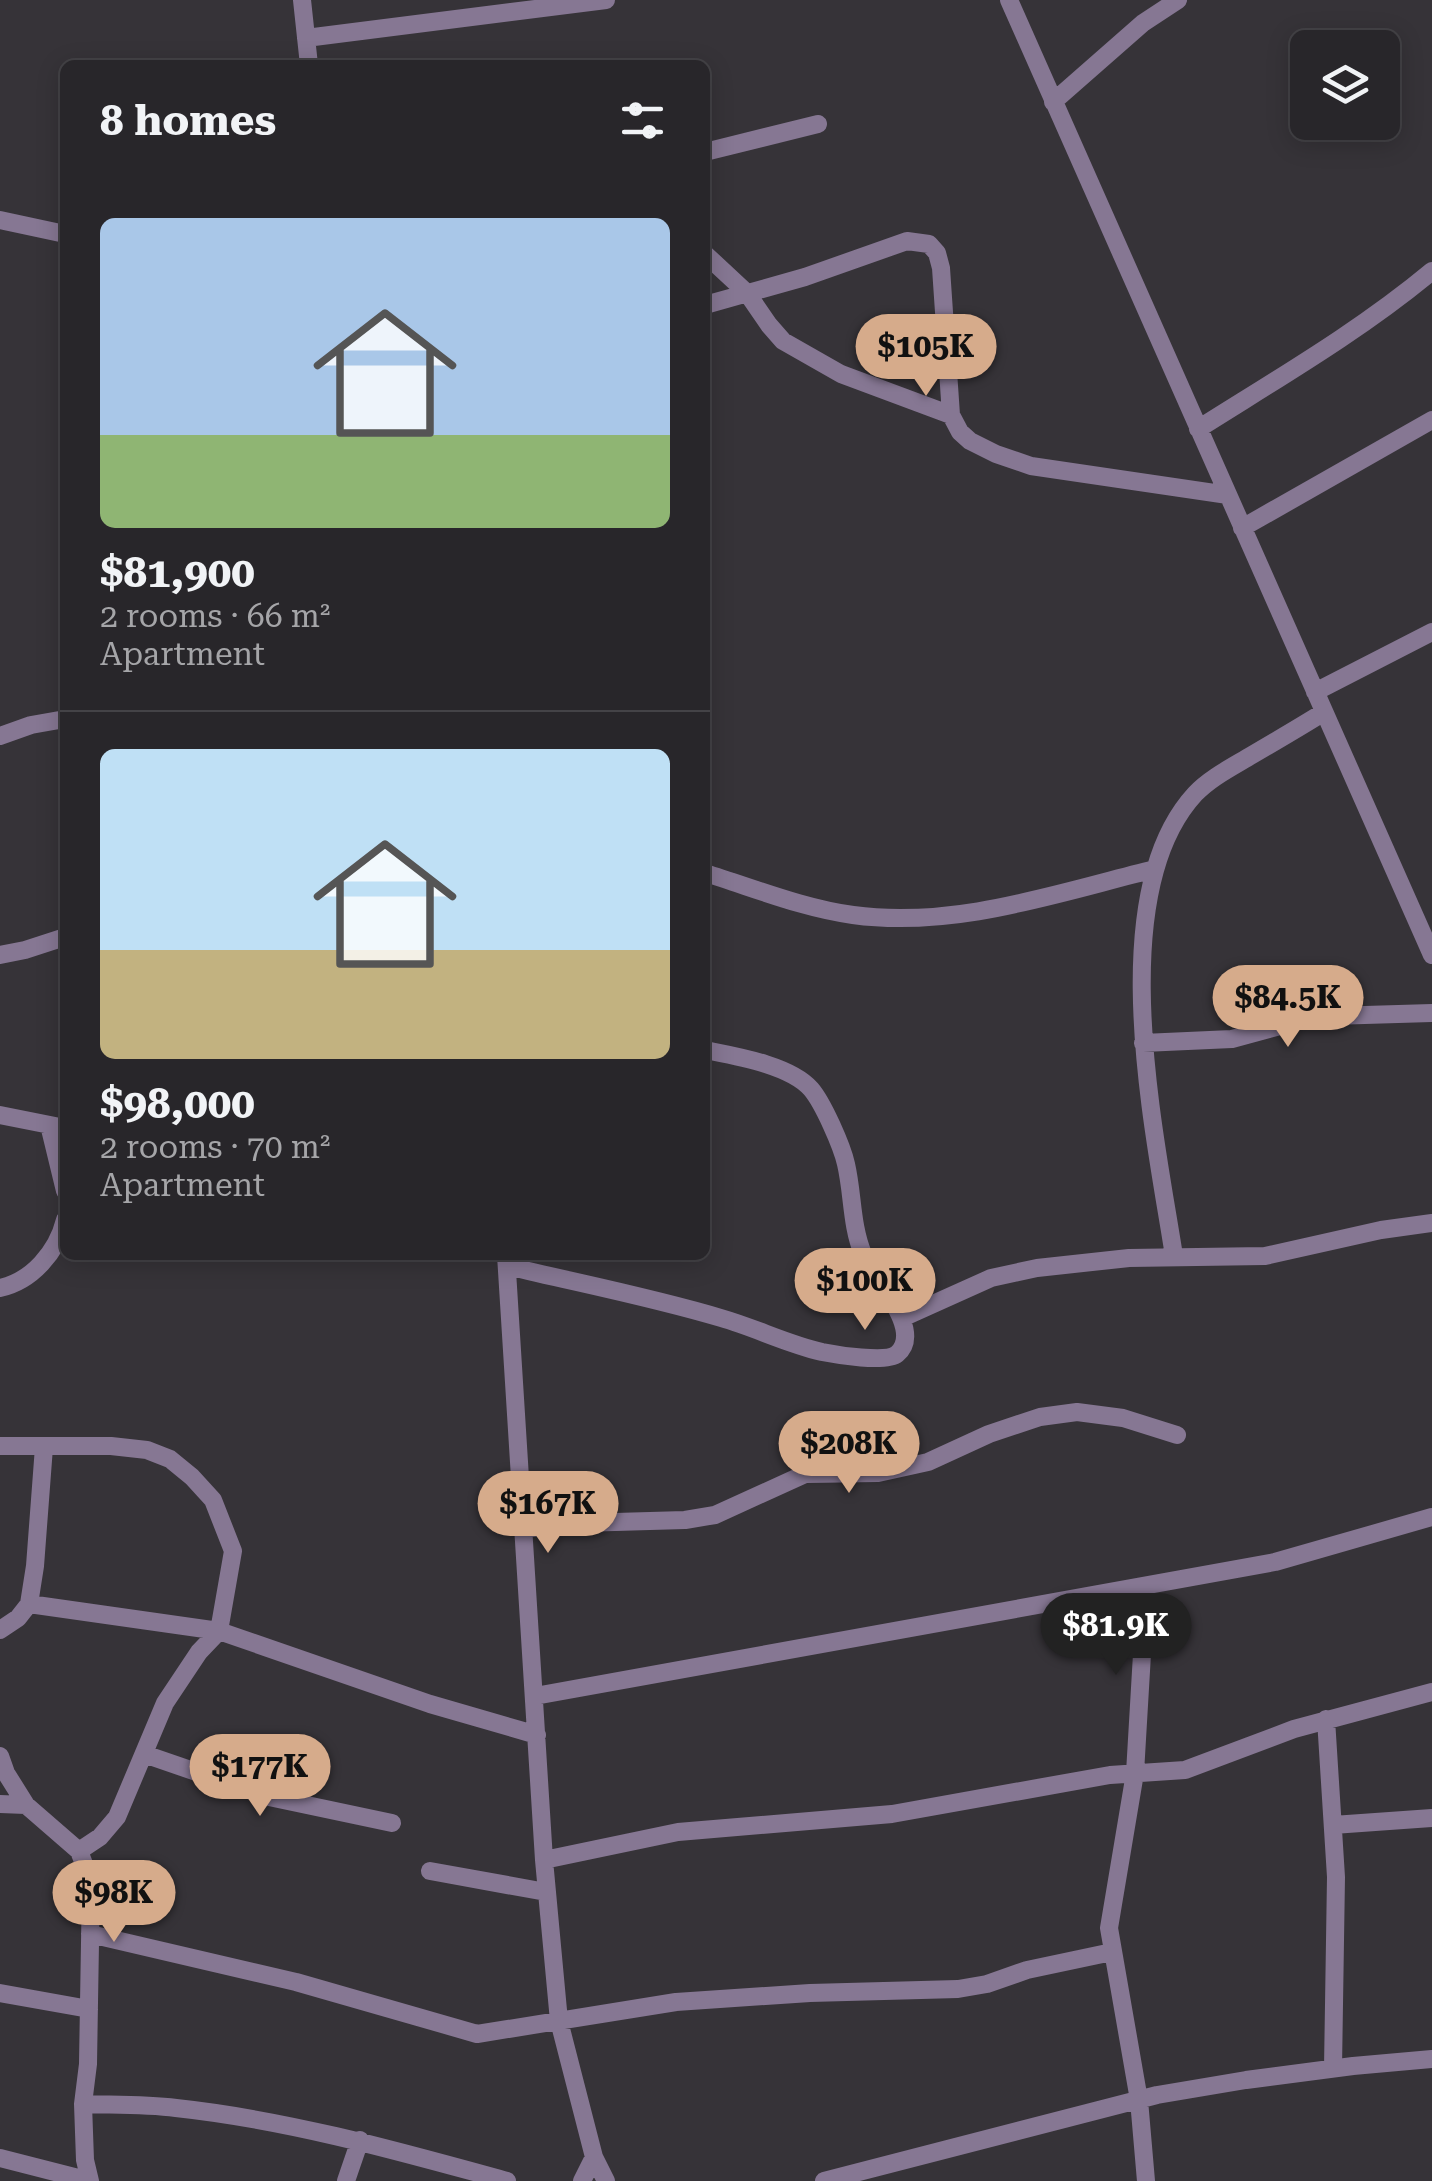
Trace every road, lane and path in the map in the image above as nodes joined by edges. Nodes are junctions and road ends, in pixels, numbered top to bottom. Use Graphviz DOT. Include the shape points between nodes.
graph roads {
  1 [pos="302,0"];
  2 [pos="606,0"];
  3 [pos="1010,0"];
  4 [pos="1178,0"];
  5 [pos="306,38"];
  6 [pos="309,60"];
  7 [pos="1053,102"];
  8 [pos="818,124"];
  9 [pos="710,151"];
  10 [pos="0,220"];
  11 [pos="60,233"];
  12 [pos="710,259"];
  13 [pos="1432,270"];
  14 [pos="747,293"];
  15 [pos="710,304"];
  16 [pos="951,415"];
  17 [pos="1432,420"];
  18 [pos="1198,430"];
  19 [pos="1228,494"];
  20 [pos="1242,528"];
  21 [pos="1432,632"];
  22 [pos="1315,692"];
  23 [pos="1324,712"];
  24 [pos="60,721"];
  25 [pos="0,736"];
  26 [pos="1155,868"];
  27 [pos="710,875"];
  28 [pos="60,939"];
  29 [pos="0,955"];
  30 [pos="1432,955"];
  31 [pos="1432,1013"];
  32 [pos="1143,1043"];
  33 [pos="710,1051"];
  34 [pos="0,1116"];
  35 [pos="57,1127"];
  36 [pos="1432,1222"];
  37 [pos="60,1236"];
  38 [pos="1174,1256"];
  39 [pos="506,1261"];
  40 [pos="0,1288"];
  41 [pos="902,1318"];
  42 [pos="1178,1435"];
  43 [pos="0,1446"];
  44 [pos="44,1447"];
  45 [pos="1432,1517"];
  46 [pos="522,1528"];
  47 [pos="1146,1586"];
  48 [pos="29,1604"];
  49 [pos="0,1630"];
  50 [pos="219,1631"];
  51 [pos="1432,1692"];
  52 [pos="535,1696"];
  53 [pos="1326,1719"];
  54 [pos="537,1735"];
  55 [pos="144,1754"];
  56 [pos="0,1756"];
  57 [pos="1134,1772"];
  58 [pos="0,1804"];
  59 [pos="26,1805"];
  60 [pos="1432,1818"];
  61 [pos="392,1823"];
  62 [pos="1333,1825"];
  63 [pos="79,1851"];
  64 [pos="544,1860"];
  65 [pos="430,1871"];
  66 [pos="546,1892"];
  67 [pos="90,1934"];
  68 [pos="1112,1952"];
  69 [pos="0,1993"];
  70 [pos="89,2009"];
  71 [pos="559,2021"];
  72 [pos="1432,2059"];
  73 [pos="1333,2068"];
  74 [pos="1138,2100"];
  75 [pos="83,2104"];
  76 [pos="360,2140"];
  77 [pos="594,2157"];
  78 [pos="0,2158"];
  79 [pos="346,2181"];
  80 [pos="506,2181"];
  81 [pos="582,2181"];
  82 [pos="606,2181"];
  83 [pos="824,2181"];
  84 [pos="1146,2181"];
  1 -- 5 [label="street"];
  2 -- 5 [label="street"];
  3 -- 7 [label="street"];
  4 -- 7 [label="street"];
  5 -- 6 [label="street"];
  7 -- 18 [label="street"];
  8 -- 9 [label="street"];
  10 -- 11 [label="street"];
  12 -- 14 [label="street"];
  13 -- 18 [label="street"];
  14 -- 15 [label="street"];
  14 -- 16 [label="street" via="783,341 804,354"];
  14 -- 16 [label="street" via="907,241 929,244 941,268"];
  16 -- 19 [label="street" via="970,441 1031,466"];
  17 -- 20 [label="street"];
  18 -- 19 [label="street"];
  19 -- 20 [label="street"];
  20 -- 22 [label="street"];
  21 -- 22 [label="street"];
  22 -- 23 [label="street"];
  23 -- 26 [label="street" via="1196,793"];
  23 -- 30 [label="street"];
  24 -- 25 [label="street"];
  26 -- 27 [label="street" via="998,908 895,919 811,907"];
  26 -- 32 [label="street" via="1141,989"];
  28 -- 29 [label="street"];
  31 -- 32 [label="street" via="1310,1018 1232,1039"];
  32 -- 38 [label="street"];
  33 -- 41 [label="street" via="783,1070 810,1088 846,1162 862,1252"];
  34 -- 35 [label="street"];
  36 -- 38 [label="street" via="1265,1256"];
  37 -- 40 [label="street" via="31,1274"];
  38 -- 41 [label="street" via="1012,1273"];
  39 -- 41 [label="street" via="825,1353 890,1358 904,1344"];
  39 -- 46 [label="street"];
  42 -- 46 [label="street" via="1077,1412 1040,1417 928,1462 878,1473 804,1474 715,1515"];
  43 -- 44 [label="street"];
  44 -- 48 [label="street"];
  44 -- 50 [label="street" via="146,1450 192,1477 213,1500 233,1551"];
  45 -- 47 [label="street" via="1276,1562"];
  46 -- 52 [label="street"];
  47 -- 52 [label="street"];
  47 -- 57 [label="street"];
  48 -- 49 [label="street"];
  48 -- 50 [label="street"];
  50 -- 54 [label="street"];
  50 -- 55 [label="street" via="165,1703"];
  51 -- 53 [label="street"];
  52 -- 54 [label="street"];
  53 -- 57 [label="street" via="1185,1770"];
  53 -- 62 [label="street"];
  54 -- 64 [label="street"];
  55 -- 61 [label="street" via="269,1797"];
  55 -- 63 [label="street" via="117,1818"];
  56 -- 59 [label="street"];
  57 -- 64 [label="street" via="892,1814 678,1832"];
  57 -- 68 [label="street" via="1111,1908"];
  58 -- 59 [label="street"];
  59 -- 63 [label="street"];
  60 -- 62 [label="street"];
  62 -- 73 [label="street"];
  63 -- 67 [label="street" via="91,1882"];
  64 -- 66 [label="street"];
  65 -- 66 [label="street"];
  66 -- 71 [label="street"];
  67 -- 70 [label="street"];
  67 -- 71 [label="street" via="296,1982 477,2034"];
  68 -- 71 [label="street" via="958,1990 676,2002"];
  68 -- 74 [label="street"];
  69 -- 70 [label="street"];
  70 -- 75 [label="street"];
  71 -- 77 [label="street"];
  72 -- 73 [label="street"];
  73 -- 74 [label="street"];
  74 -- 83 [label="street"];
  74 -- 84 [label="street"];
  75 -- 76 [label="street" via="212,2112"];
  75 -- 78 [label="street" via="90,2181"];
  76 -- 79 [label="street"];
  76 -- 80 [label="street"];
  77 -- 81 [label="street"];
  77 -- 82 [label="street"];
}
